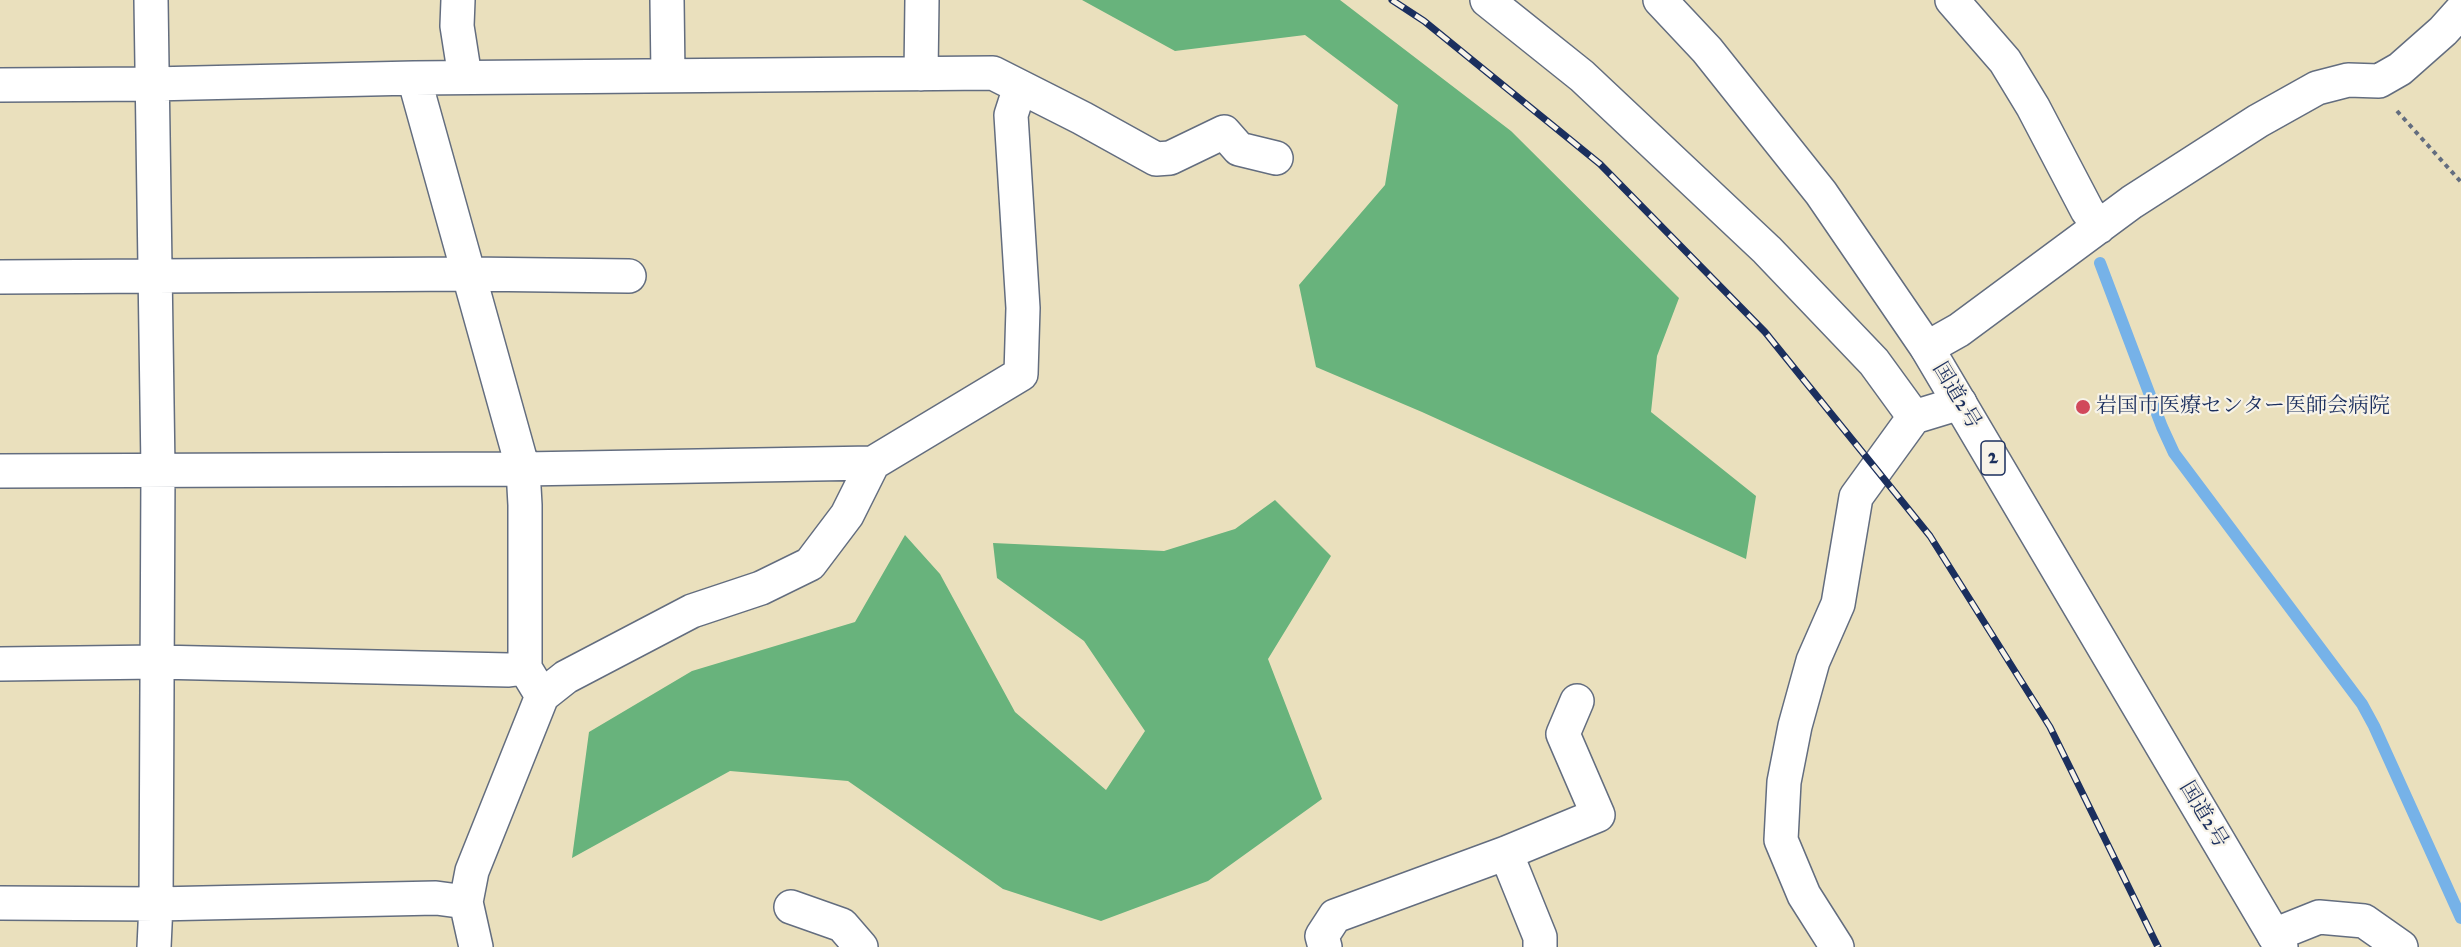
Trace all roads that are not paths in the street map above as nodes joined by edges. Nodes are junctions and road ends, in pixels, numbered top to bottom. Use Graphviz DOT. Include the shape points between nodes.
graph roads {
  1 [pos="151,0"];
  2 [pos="458,0"];
  3 [pos="668,0"];
  4 [pos="922,0"];
  5 [pos="1487,0"];
  6 [pos="1660,0"];
  7 [pos="1952,0"];
  8 [pos="2461,11"];
  9 [pos="921,74"];
  10 [pos="668,75"];
  11 [pos="465,77"];
  12 [pos="414,78"];
  13 [pos="152,84"];
  14 [pos="0,85"];
  15 [pos="1020,87"];
  16 [pos="1276,158"];
  17 [pos="2099,227"];
  18 [pos="468,274"];
  19 [pos="155,276"];
  20 [pos="629,276"];
  21 [pos="0,278"];
  22 [pos="1927,348"];
  23 [pos="1960,403"];
  24 [pos="1914,417"];
  25 [pos="873,463"];
  26 [pos="158,469"];
  27 [pos="523,469"];
  28 [pos="0,471"];
  29 [pos="157,662"];
  30 [pos="0,664"];
  31 [pos="525,668"];
  32 [pos="542,696"];
  33 [pos="1577,701"];
  34 [pos="1506,853"];
  35 [pos="466,902"];
  36 [pos="0,903"];
  37 [pos="156,904"];
  38 [pos="791,907"];
  39 [pos="2278,941"];
  40 [pos="154,947"];
  41 [pos="476,947"];
  42 [pos="861,947"];
  43 [pos="1325,947"];
  44 [pos="1540,947"];
  45 [pos="1837,947"];
  46 [pos="2401,947"];
  1 -- 13 [label="main road"];
  2 -- 11 [label="main road"];
  3 -- 10 [label="main road"];
  4 -- 9 [label="main road"];
  5 -- 24 [label="main road" via="1582,76 1767,250 1874,362"];
  6 -- 22 [label="main road, 国道2号 / 2" via="1707,50 1821,193"];
  7 -- 17 [label="main road" via="2005,61"];
  8 -- 17 [label="main road" via="2400,69 2379,81 2348,80 2317,88 2258,121"];
  9 -- 10 [label="main road"];
  9 -- 15 [label="main road" via="993,73"];
  10 -- 11 [label="main road"];
  11 -- 12 [label="main road"];
  12 -- 13 [label="main road"];
  12 -- 18 [label="main road"];
  13 -- 14 [label="main road"];
  13 -- 19 [label="main road"];
  15 -- 16 [label="main road" via="1156,159 1170,158 1224,132 1239,149"];
  15 -- 25 [label="main road" via="1011,115 1023,308 1021,374"];
  17 -- 22 [label="main road" via="1959,330"];
  18 -- 19 [label="main road"];
  18 -- 20 [label="main road"];
  18 -- 27 [label="main road"];
  19 -- 21 [label="main road"];
  19 -- 26 [label="main road"];
  22 -- 23 [label="main road, 国道2号 / 2"];
  23 -- 24 [label="main road"];
  23 -- 39 [label="main road, 国道2号 / 2"];
  24 -- 45 [label="main road" via="1856,497 1838,604 1813,661 1784,782 1781,840 1803,895"];
  25 -- 27 [label="main road"];
  25 -- 32 [label="main road" via="847,515 810,564 761,588 692,611 566,677"];
  26 -- 27 [label="main road"];
  26 -- 28 [label="main road"];
  26 -- 29 [label="main road"];
  27 -- 31 [label="main road"];
  29 -- 30 [label="main road"];
  29 -- 31 [label="main road"];
  29 -- 37 [label="main road"];
  31 -- 32 [label="main road"];
  32 -- 35 [label="main road" via="472,871"];
  33 -- 34 [label="main road" via="1563,734 1598,815"];
  34 -- 43 [label="main road" via="1335,916 1322,936"];
  34 -- 44 [label="main road" via="1540,937"];
  35 -- 37 [label="main road" via="436,898"];
  35 -- 41 [label="main road"];
  36 -- 37 [label="main road"];
  37 -- 40 [label="main road"];
  38 -- 42 [label="main road" via="842,925"];
  39 -- 46 [label="main road" via="2319,917 2364,921"];
}
